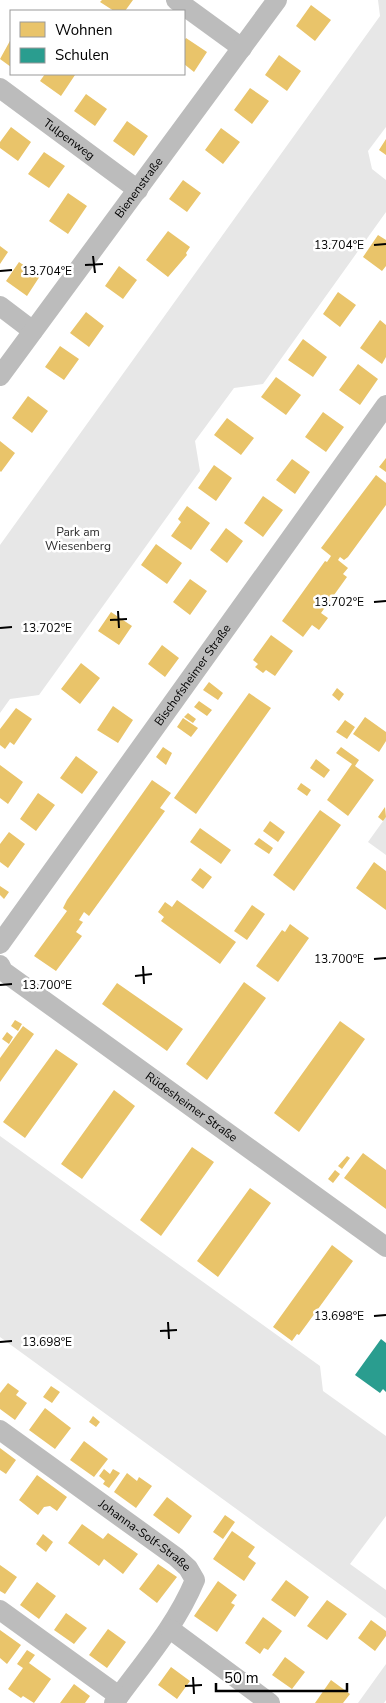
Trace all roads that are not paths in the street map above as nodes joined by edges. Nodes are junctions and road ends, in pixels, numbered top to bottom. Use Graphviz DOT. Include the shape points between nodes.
graph roads {
  1 [pos="176,0"];
  2 [pos="277,0"];
  3 [pos="242,48"];
  4 [pos="0,88"];
  5 [pos="138,190"];
  6 [pos="0,306"];
  7 [pos="33,331"];
  8 [pos="0,376"];
  9 [pos="386,405"];
  10 [pos="0,944"];
  11 [pos="0,964"];
  12 [pos="386,1247"];
  13 [pos="0,1430"];
  14 [pos="0,1610"];
  15 [pos="170,1629"];
  16 [pos="116,1700"];
  17 [pos="270,1703"];
  1 -- 3 [label="street"];
  2 -- 3 [label="street, Bienenstraße"];
  3 -- 5 [label="street, Bienenstraße"];
  4 -- 5 [label="street, Tulpenweg"];
  5 -- 7 [label="street, Bienenstraße"];
  6 -- 7 [label="street"];
  7 -- 8 [label="street, Bienenstraße"];
  9 -- 10 [label="street, Bischofsheimer Straße"];
  11 -- 12 [label="street, Rüdesheimer Straße" via="2,971"];
  13 -- 15 [label="street, Johanna-Solf-Straße" via="188,1568 195,1580"];
  14 -- 16 [label="street, Johanna-Solf-Straße"];
  15 -- 16 [label="street, Johanna-Solf-Straße"];
  15 -- 17 [label="street"];
}
